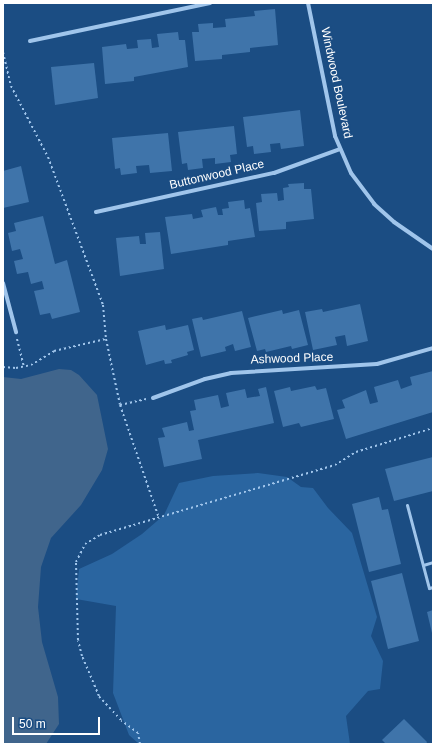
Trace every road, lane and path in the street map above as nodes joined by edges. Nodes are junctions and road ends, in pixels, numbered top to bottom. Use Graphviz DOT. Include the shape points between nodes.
graph roads {
  1 [pos="210,3"];
  2 [pos="308,3"];
  3 [pos="30,41"];
  4 [pos="3,52"];
  5 [pos="340,149"];
  6 [pos="96,212"];
  7 [pos="433,249"];
  8 [pos="3,283"];
  9 [pos="16,332"];
  10 [pos="106,339"];
  11 [pos="433,348"];
  12 [pos="3,367"];
  13 [pos="24,367"];
  14 [pos="153,398"];
  15 [pos="120,405"];
  16 [pos="433,428"];
  17 [pos="407,505"];
  18 [pos="159,518"];
  19 [pos="433,562"];
  20 [pos="423,565"];
  21 [pos="433,587"];
  22 [pos="140,744"];
  1 -- 3 [label="street"];
  2 -- 5 [label="street, Windwood Boulevard"];
  4 -- 10 [label="path" via="12,86 48,157 104,305"];
  5 -- 6 [label="street, Buttonwood Place" via="274,173"];
  5 -- 7 [label="street, Windwood Boulevard" via="351,173 374,204 394,222"];
  8 -- 9 [label="street"];
  9 -- 13 [label="path"];
  10 -- 13 [label="path" via="54,351"];
  10 -- 15 [label="path"];
  11 -- 14 [label="street, Ashwood Place" via="377,364 231,373 204,379"];
  12 -- 13 [label="path"];
  14 -- 15 [label="path"];
  15 -- 18 [label="path"];
  16 -- 18 [label="path" via="356,452 335,465"];
  17 -- 20 [label="lane"];
  18 -- 22 [label="path" via="92,538 78,554 76,562 78,640 82,656 99,696 121,720 138,733"];
  19 -- 20 [label="lane"];
  20 -- 21 [label="lane" via="429,588"];
}
